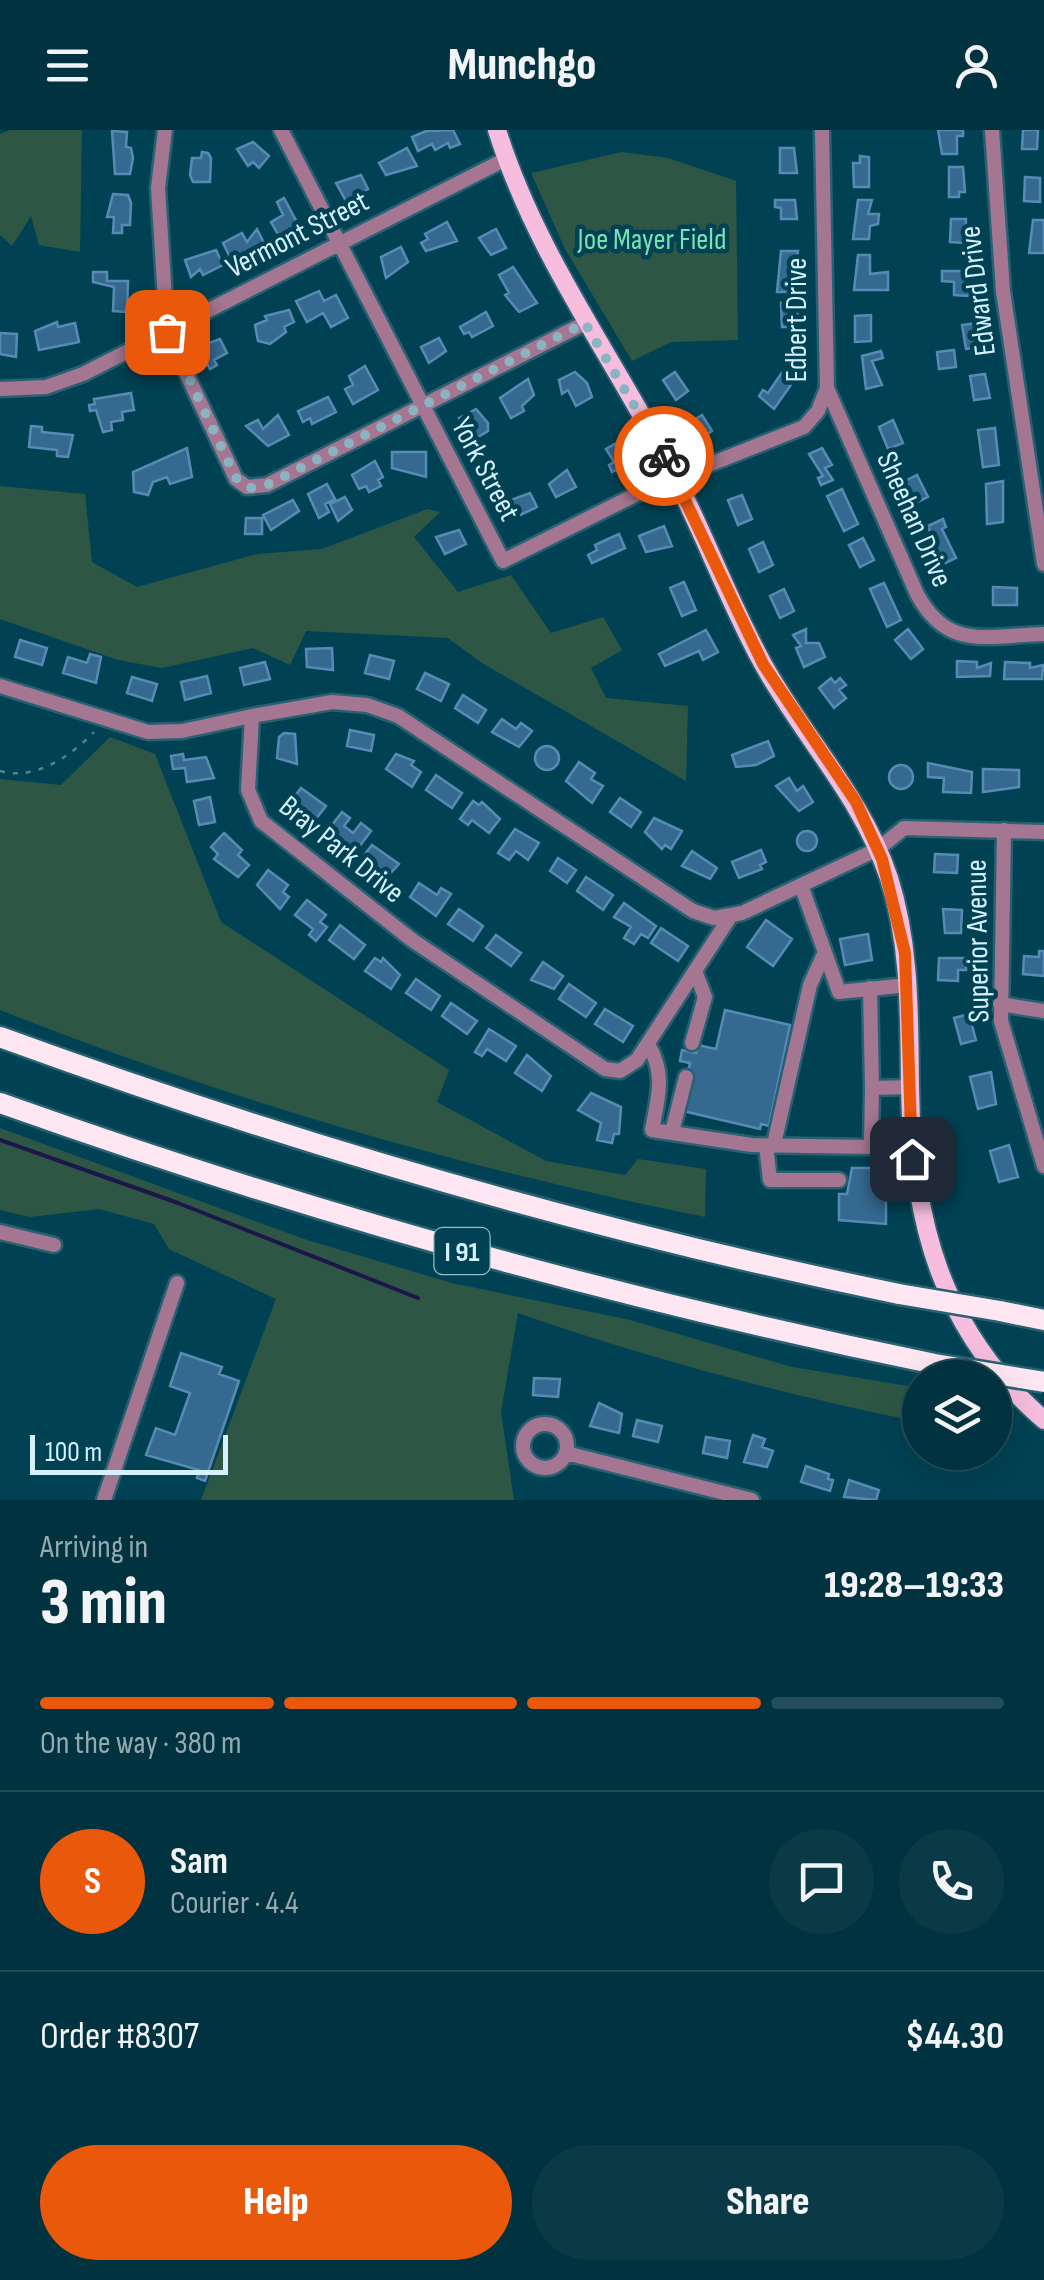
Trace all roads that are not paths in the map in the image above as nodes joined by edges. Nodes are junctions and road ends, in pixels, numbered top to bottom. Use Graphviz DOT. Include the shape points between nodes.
graph roads {
  1 [pos="165,130"];
  2 [pos="281,130"];
  3 [pos="497,130"];
  4 [pos="822,130"];
  5 [pos="992,130"];
  6 [pos="506,159"];
  7 [pos="340,242"];
  8 [pos="585,323"];
  9 [pos="167,332"];
  10 [pos="827,388"];
  11 [pos="0,389"];
  12 [pos="422,406"];
  13 [pos="677,479"];
  14 [pos="503,562"];
  15 [pos="1044,564"];
  16 [pos="1044,634"];
  17 [pos="0,686"];
  18 [pos="252,716"];
  19 [pos="1004,830"];
  20 [pos="1044,832"];
  21 [pos="878,849"];
  22 [pos="801,884"];
  23 [pos="730,917"];
  24 [pos="823,956"];
  25 [pos="695,971"];
  26 [pos="908,985"];
  27 [pos="870,988"];
  28 [pos="1000,1004"];
  29 [pos="1044,1011"];
  30 [pos="0,1037"];
  31 [pos="692,1043"];
  32 [pos="648,1044"];
  33 [pos="686,1077"];
  34 [pos="910,1087"];
  35 [pos="872,1088"];
  36 [pos="0,1103"];
  37 [pos="672,1132"];
  38 [pos="770,1145"];
  39 [pos="1044,1166"];
  40 [pos="840,1180"];
  41 [pos="0,1232"];
  42 [pos="54,1244"];
  43 [pos="177,1283"];
  44 [pos="1044,1320"];
  45 [pos="1044,1382"];
  46 [pos="1044,1420"];
  47 [pos="566,1453"];
  48 [pos="104,1500"];
  49 [pos="752,1500"];
  1 -- 9 [label="street" via="158,188"];
  2 -- 7 [label="street, York Street"];
  3 -- 6 [label="main road"];
  4 -- 10 [label="street, Edbert Drive"];
  5 -- 15 [label="street, Edward Drive" via="1003,291"];
  6 -- 7 [label="street, Vermont Street"];
  6 -- 8 [label="main road"];
  7 -- 9 [label="street, Vermont Street"];
  7 -- 12 [label="street, York Street"];
  8 -- 12 [label="street"];
  8 -- 13 [label="main road"];
  9 -- 11 [label="street, Vermont Street" via="63,383"];
  9 -- 12 [label="street" via="236,478 251,488"];
  10 -- 13 [label="street, Edbert Drive" via="804,427"];
  10 -- 16 [label="street, Sheehan Drive" via="929,615 965,636"];
  12 -- 14 [label="street, York Street"];
  13 -- 14 [label="street, Edbert Drive"];
  13 -- 21 [label="main road" via="763,664 856,802"];
  17 -- 18 [label="street" via="104,721 165,733"];
  18 -- 23 [label="street" via="320,702 388,711 692,911"];
  18 -- 32 [label="street, Bray Park Drive" via="249,799 270,830 412,940 605,1069 629,1068"];
  19 -- 20 [label="street"];
  19 -- 21 [label="street" via="904,828"];
  19 -- 28 [label="street, Superior Avenue"];
  21 -- 22 [label="street"];
  21 -- 26 [label="main road" via="899,916"];
  22 -- 23 [label="street"];
  22 -- 24 [label="street"];
  23 -- 25 [label="street, Bray Park Drive"];
  24 -- 27 [label="street" via="839,992"];
  24 -- 38 [label="street"];
  25 -- 31 [label="street" via="705,996"];
  25 -- 32 [label="street, Bray Park Drive"];
  26 -- 27 [label="street"];
  26 -- 34 [label="main road"];
  27 -- 35 [label="street"];
  28 -- 29 [label="street"];
  28 -- 39 [label="street, Superior Avenue"];
  30 -- 44 [label="highway, I 91, bridge" via="445,1183 695,1248"];
  32 -- 37 [label="street" via="661,1079 652,1130"];
  33 -- 37 [label="street"];
  34 -- 35 [label="street"];
  34 -- 46 [label="main road" via="915,1182 932,1255 975,1342"];
  35 -- 38 [label="street" via="871,1147"];
  36 -- 45 [label="highway, I 91, bridge" via="435,1244 686,1310"];
  37 -- 38 [label="street"];
  38 -- 40 [label="street" via="770,1180"];
  41 -- 42 [label="street"];
  43 -- 48 [label="street"];
  47 -- 49 [label="street"];
}
